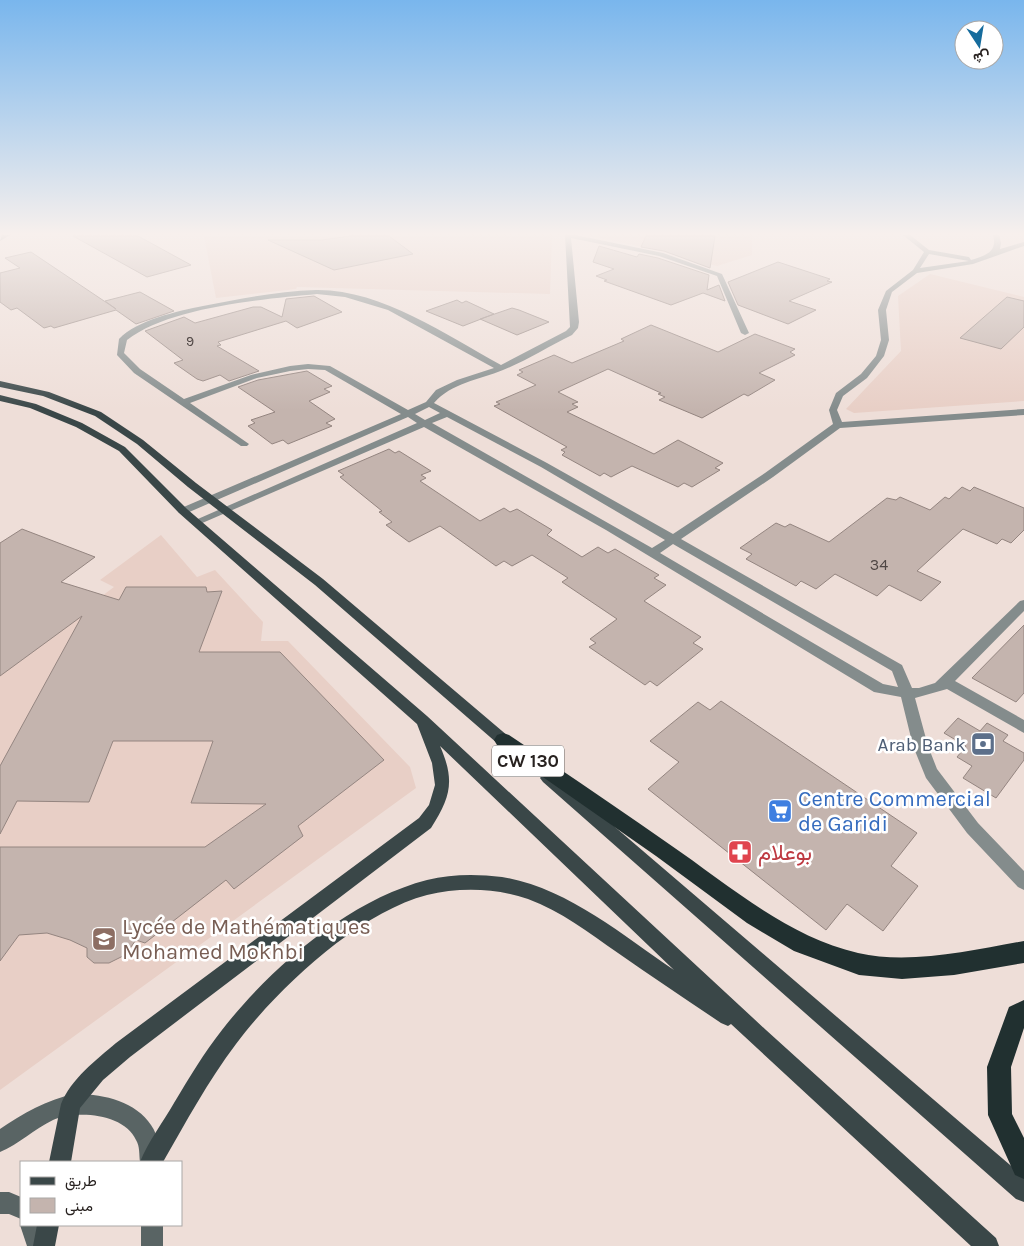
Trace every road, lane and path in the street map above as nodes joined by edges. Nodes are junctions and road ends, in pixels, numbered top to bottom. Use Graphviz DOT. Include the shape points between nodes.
graph roads {
  1 [pos="291,293"];
  2 [pos="328,293"];
  3 [pos="573,293"];
  4 [pos="728,293"];
  5 [pos="888,293"];
  6 [pos="745,333"];
  7 [pos="501,368"];
  8 [pos="0,384"];
  9 [pos="0,398"];
  10 [pos="183,403"];
  11 [pos="429,404"];
  12 [pos="1024,412"];
  13 [pos="448,413"];
  14 [pos="408,414"];
  15 [pos="425,423"];
  16 [pos="838,425"];
  17 [pos="244,444"];
  18 [pos="211,499"];
  19 [pos="225,510"];
  20 [pos="183,511"];
  21 [pos="196,522"];
  22 [pos="674,539"];
  23 [pos="653,553"];
  24 [pos="1024,604"];
  25 [pos="946,682"];
  26 [pos="906,693"];
  27 [pos="422,720"];
  28 [pos="1024,727"];
  29 [pos="503,740"];
  30 [pos="1024,882"];
  31 [pos="1024,952"];
  32 [pos="1024,1011"];
  33 [pos="759,1037"];
  34 [pos="71,1104"];
  35 [pos="0,1141"];
  36 [pos="60,1161"];
  37 [pos="151,1161"];
  38 [pos="152,1161"];
  39 [pos="1024,1166"];
  40 [pos="1024,1191"];
  41 [pos="0,1203"];
  42 [pos="20,1208"];
  43 [pos="31,1226"];
  44 [pos="48,1226"];
  45 [pos="152,1226"];
  46 [pos="38,1246"];
  47 [pos="44,1246"];
  48 [pos="152,1246"];
  49 [pos="987,1246"];
  1 -- 10 [label="street" via="186,312 136,329 123,339 120,353 137,371"];
  2 -- 7 [label="street" via="391,308"];
  3 -- 7 [label="street" via="574,328"];
  4 -- 6 [label="street"];
  5 -- 16 [label="street" via="882,310 885,340 880,356 864,376 839,395 833,410"];
  7 -- 11 [label="street" via="439,392"];
  8 -- 18 [label="main road, CW 130" via="46,394 98,414 140,442"];
  9 -- 20 [label="main road, CW 130" via="33,406 79,425 122,449"];
  10 -- 14 [label="street" via="264,374 308,365 328,368"];
  10 -- 17 [label="street"];
  11 -- 13 [label="street"];
  11 -- 14 [label="street"];
  12 -- 16 [label="street"];
  13 -- 15 [label="street"];
  13 -- 22 [label="street"];
  14 -- 15 [label="street"];
  14 -- 18 [label="street"];
  15 -- 19 [label="street"];
  15 -- 23 [label="street"];
  16 -- 22 [label="street"];
  18 -- 19 [label="main road, CW 130"];
  18 -- 20 [label="street"];
  19 -- 21 [label="street"];
  19 -- 29 [label="main road, CW 130" via="319,582"];
  20 -- 21 [label="main road, CW 130"];
  21 -- 27 [label="main road, CW 130"];
  22 -- 23 [label="street"];
  22 -- 26 [label="street" via="897,668"];
  23 -- 26 [label="street" via="879,688"];
  24 -- 25 [label="street"];
  25 -- 26 [label="street" via="930,691"];
  25 -- 28 [label="street"];
  26 -- 30 [label="street" via="916,735 931,772 958,811 1001,861"];
  27 -- 33 [label="main road, CW 130"];
  27 -- 34 [label="main road" via="444,781 436,810 425,823 123,1050 96,1073"];
  29 -- 31 [label="highway" via="754,916 802,944 859,964 902,968 954,964"];
  29 -- 40 [label="main road, CW 130"];
  32 -- 39 [label="highway" via="1017,1015 999,1067 1000,1115"];
  33 -- 38 [label="main road" via="564,906 524,890 482,883 426,888 392,900 352,923 295,968 238,1027 212,1061"];
  33 -- 49 [label="main road, CW 130"];
  34 -- 35 [label="main road" via="27,1123"];
  34 -- 36 [label="main road"];
  34 -- 37 [label="main road" via="91,1102 130,1118 145,1134"];
  41 -- 42 [label="main road"];
  43 -- 46 [label="main road"];
  44 -- 47 [label="main road"];
  45 -- 48 [label="main road"];
}
